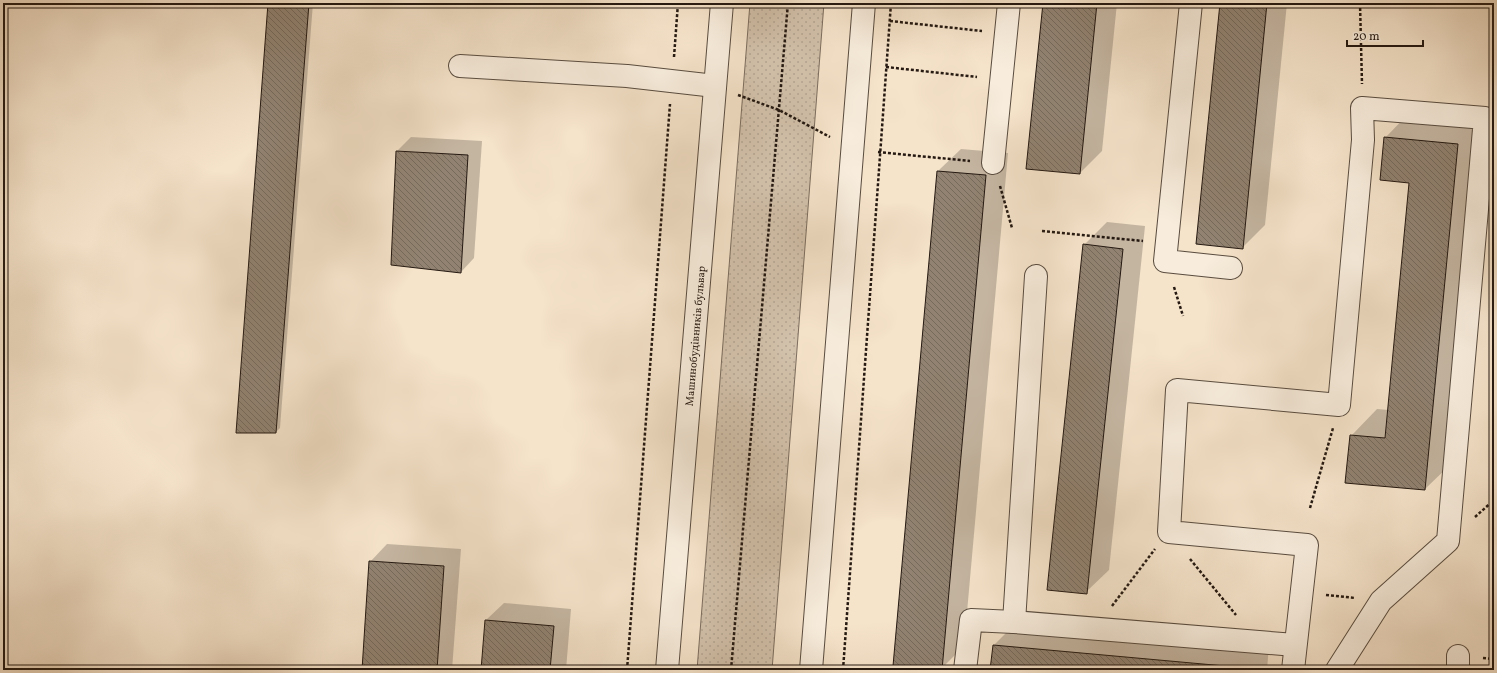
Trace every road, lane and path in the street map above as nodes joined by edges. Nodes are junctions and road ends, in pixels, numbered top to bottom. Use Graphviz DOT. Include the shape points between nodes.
graph roads {
  1 [pos="678,3"];
  2 [pos="722,3"];
  3 [pos="788,3"];
  4 [pos="864,3"];
  5 [pos="891,3"];
  6 [pos="1010,3"];
  7 [pos="1191,3"];
  8 [pos="1360,3"];
  9 [pos="890,21"];
  10 [pos="1006,33"];
  11 [pos="460,66"];
  12 [pos="886,67"];
  13 [pos="672,80"];
  14 [pos="1002,80"];
  15 [pos="715,86"];
  16 [pos="1362,108"];
  17 [pos="779,110"];
  18 [pos="853,149"];
  19 [pos="879,152"];
  20 [pos="993,163"];
  21 [pos="1012,228"];
  22 [pos="1042,231"];
  23 [pos="1167,252"];
  24 [pos="1231,268"];
  25 [pos="1036,276"];
  26 [pos="1183,316"];
  27 [pos="1339,405"];
  28 [pos="1310,508"];
  29 [pos="1169,532"];
  30 [pos="1302,592"];
  31 [pos="1381,601"];
  32 [pos="1014,622"];
  33 [pos="1095,628"];
  34 [pos="1257,642"];
  35 [pos="1295,645"];
  36 [pos="627,670"];
  37 [pos="667,670"];
  38 [pos="732,670"];
  39 [pos="811,670"];
  40 [pos="842,670"];
  41 [pos="965,670"];
  42 [pos="1293,670"];
  43 [pos="1337,670"];
  1 -- 13 [label="path"];
  2 -- 15 [label="street, Машинобудівників бульвар"];
  3 -- 17 [label="path"];
  4 -- 18 [label="street"];
  5 -- 9 [label="path"];
  6 -- 10 [label="street"];
  7 -- 23 [label="street"];
  8 -- 16 [label="path"];
  9 -- 10 [label="path"];
  9 -- 12 [label="path"];
  10 -- 14 [label="street"];
  11 -- 13 [label="street"];
  12 -- 14 [label="path"];
  12 -- 19 [label="path"];
  13 -- 15 [label="street"];
  13 -- 36 [label="path"];
  14 -- 20 [label="street"];
  15 -- 17 [label="path"];
  15 -- 37 [label="street, Машинобудівників бульвар"];
  16 -- 27 [label="street" via="1363,140"];
  16 -- 31 [label="street" via="1485,118 1448,541"];
  17 -- 18 [label="path"];
  17 -- 38 [label="path"];
  18 -- 19 [label="path"];
  18 -- 39 [label="street"];
  19 -- 20 [label="path"];
  19 -- 40 [label="path"];
  20 -- 21 [label="path"];
  22 -- 23 [label="path"];
  23 -- 24 [label="street"];
  23 -- 26 [label="path"];
  25 -- 32 [label="street"];
  27 -- 28 [label="path"];
  27 -- 29 [label="street" via="1177,390"];
  29 -- 30 [label="street" via="1307,545"];
  29 -- 33 [label="path"];
  29 -- 34 [label="path"];
  30 -- 31 [label="path"];
  30 -- 35 [label="street"];
  31 -- 43 [label="street"];
  32 -- 33 [label="street"];
  32 -- 41 [label="street" via="971,620"];
  33 -- 34 [label="street"];
  34 -- 35 [label="street"];
  35 -- 42 [label="street"];
}
